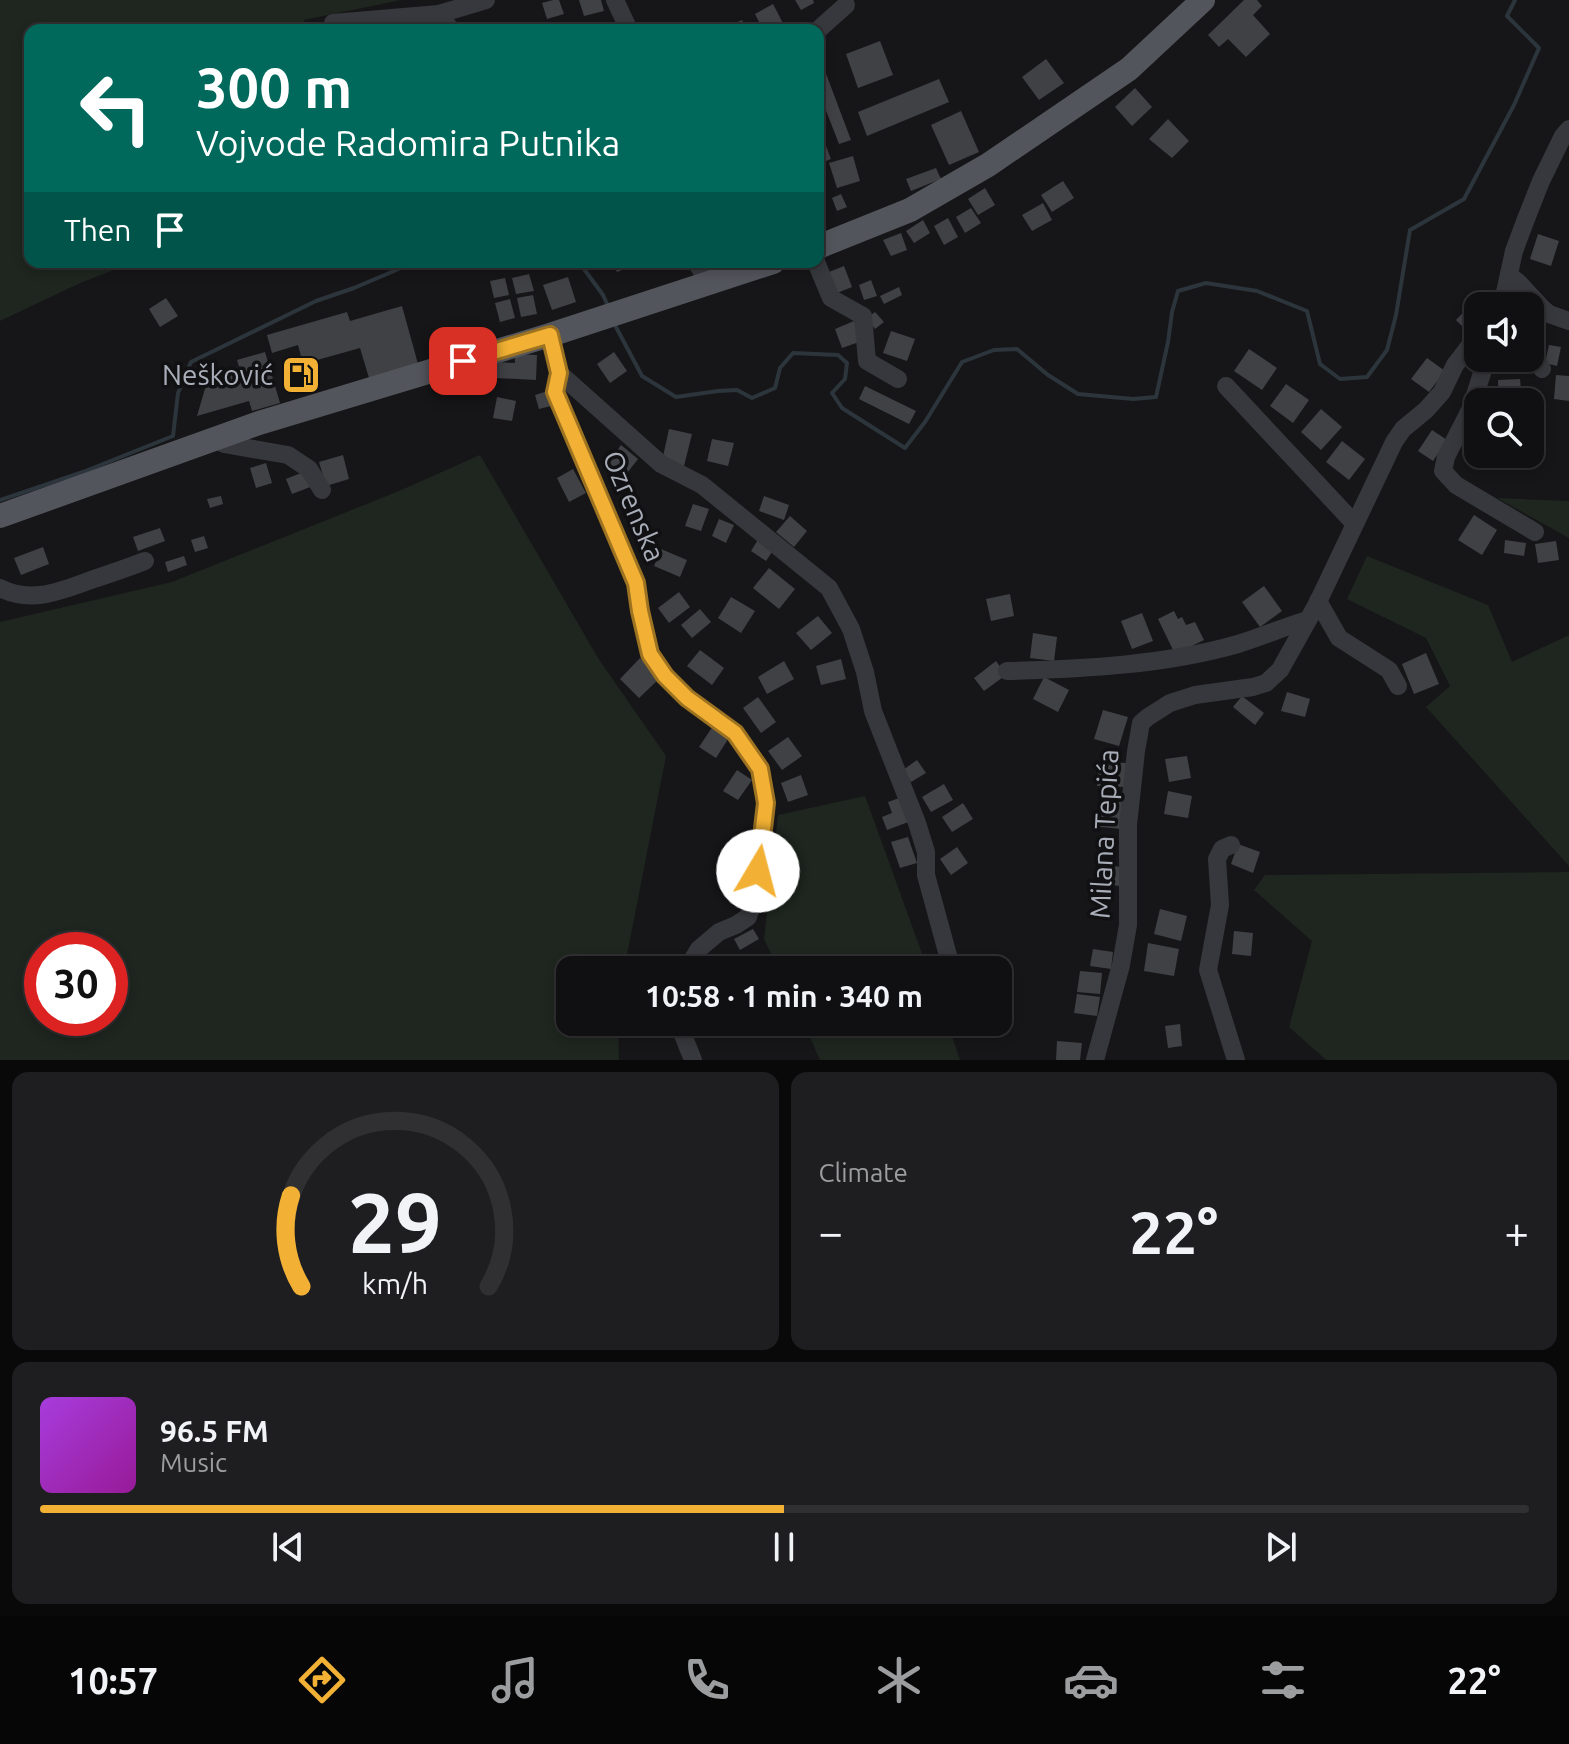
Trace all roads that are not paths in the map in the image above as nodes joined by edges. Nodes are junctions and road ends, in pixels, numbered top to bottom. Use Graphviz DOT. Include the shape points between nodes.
graph roads {
  1 [pos="486,0"];
  2 [pos="615,0"];
  3 [pos="1203,0"];
  4 [pos="846,5"];
  5 [pos="439,14"];
  6 [pos="333,23"];
  7 [pos="446,24"];
  8 [pos="626,24"];
  9 [pos="824,25"];
  10 [pos="1569,129"];
  11 [pos="824,245"];
  12 [pos="730,268"];
  13 [pos="818,268"];
  14 [pos="702,272"];
  15 [pos="1509,275"];
  16 [pos="1505,292"];
  17 [pos="1569,321"];
  18 [pos="550,335"];
  19 [pos="1464,353"];
  20 [pos="1482,372"];
  21 [pos="559,373"];
  22 [pos="898,379"];
  23 [pos="1226,386"];
  24 [pos="215,439"];
  25 [pos="322,490"];
  26 [pos="0,516"];
  27 [pos="1354,523"];
  28 [pos="1535,532"];
  29 [pos="145,561"];
  30 [pos="0,588"];
  31 [pos="1318,601"];
  32 [pos="1307,620"];
  33 [pos="1007,671"];
  34 [pos="1398,686"];
  35 [pos="1231,845"];
  36 [pos="695,956"];
  37 [pos="948,956"];
  38 [pos="683,1036"];
  39 [pos="693,1060"];
  40 [pos="1095,1060"];
  41 [pos="1236,1060"];
  1 -- 5 [label="street"];
  2 -- 8 [label="street"];
  3 -- 11 [label="main road" via="1129,69 988,165 910,210"];
  4 -- 9 [label="street"];
  5 -- 6 [label="street"];
  5 -- 7 [label="street"];
  10 -- 15 [label="street" via="1541,181"];
  12 -- 14 [label="main road"];
  13 -- 22 [label="street" via="831,298 863,316 867,361"];
  14 -- 18 [label="main road"];
  15 -- 16 [label="street"];
  15 -- 17 [label="street" via="1549,314"];
  18 -- 21 [label="street, Ozrenska"];
  18 -- 24 [label="main road"];
  19 -- 27 [label="street, Milana Tepića" via="1442,392 1394,442"];
  20 -- 28 [label="street" via="1443,471 1456,485"];
  21 -- 36 [label="street, Ozrenska" via="555,392 636,583 650,654 687,698 735,733 760,769 766,803 763,842 748,917 719,932"];
  21 -- 37 [label="street" via="661,464 702,485 829,588 851,629 873,711 917,823"];
  23 -- 27 [label="street"];
  24 -- 25 [label="street" via="288,455 309,469"];
  24 -- 26 [label="main road"];
  27 -- 31 [label="street, Milana Tepića"];
  29 -- 30 [label="street" via="52,594 22,595"];
  31 -- 32 [label="street, Milana Tepića"];
  31 -- 34 [label="street" via="1339,638 1389,670"];
  32 -- 33 [label="street" via="1238,644 1173,658"];
  32 -- 40 [label="street, Milana Tepića" via="1280,670 1266,683 1170,703 1141,723 1128,825 1128,925"];
  35 -- 41 [label="street" via="1217,859 1220,905 1208,970"];
  38 -- 39 [label="street"];
}
